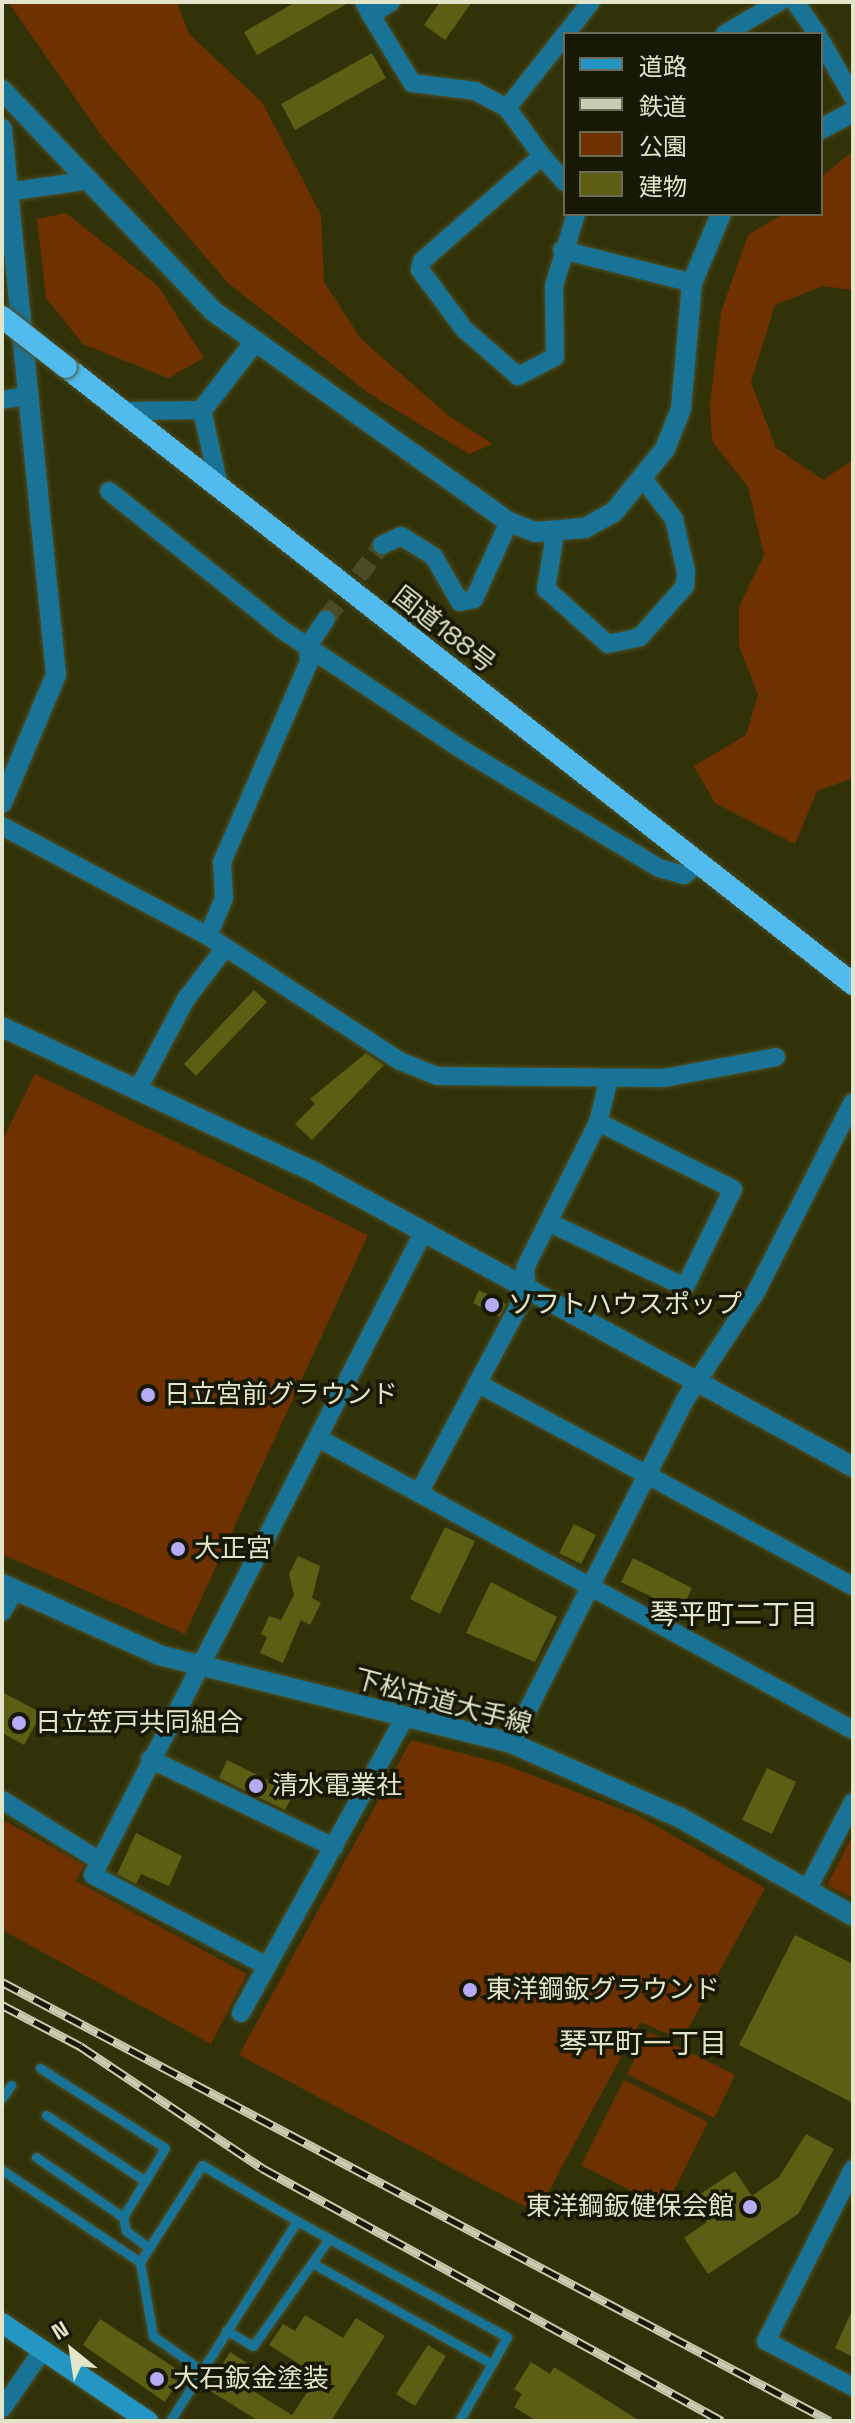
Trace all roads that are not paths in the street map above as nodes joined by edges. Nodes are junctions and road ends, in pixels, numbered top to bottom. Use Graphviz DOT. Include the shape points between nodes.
graph roads {
  1 [pos="391,2"];
  2 [pos="591,2"];
  3 [pos="779,2"];
  4 [pos="795,2"];
  5 [pos="368,8"];
  6 [pos="567,32"];
  7 [pos="728,32"];
  8 [pos="816,32"];
  9 [pos="563,37"];
  10 [pos="823,44"];
  11 [pos="2,90"];
  12 [pos="853,97"];
  13 [pos="507,108"];
  14 [pos="853,112"];
  15 [pos="823,128"];
  16 [pos="2,129"];
  17 [pos="542,156"];
  18 [pos="90,180"];
  19 [pos="563,180"];
  20 [pos="8,192"];
  21 [pos="575,216"];
  22 [pos="720,216"];
  23 [pos="562,250"];
  24 [pos="692,283"];
  25 [pos="2,317"];
  26 [pos="253,344"];
  27 [pos="29,395"];
  28 [pos="2,400"];
  29 [pos="202,410"];
  30 [pos="123,411"];
  31 [pos="645,481"];
  32 [pos="219,486"];
  33 [pos="109,491"];
  34 [pos="509,522"];
  35 [pos="555,534"];
  36 [pos="382,545"];
  37 [pos="326,619"];
  38 [pos="308,646"];
  39 [pos="2,803"];
  40 [pos="2,826"];
  41 [pos="697,865"];
  42 [pos="208,936"];
  43 [pos="225,948"];
  44 [pos="853,984"];
  45 [pos="2,1027"];
  46 [pos="776,1057"];
  47 [pos="609,1079"];
  48 [pos="137,1091"];
  49 [pos="853,1102"];
  50 [pos="598,1122"];
  51 [pos="550,1223"];
  52 [pos="423,1233"];
  53 [pos="527,1291"];
  54 [pos="477,1383"];
  55 [pos="696,1384"];
  56 [pos="318,1438"];
  57 [pos="853,1467"];
  58 [pos="646,1475"];
  59 [pos="419,1493"];
  60 [pos="853,1586"];
  61 [pos="586,1587"];
  62 [pos="8,1588"];
  63 [pos="2,1612"];
  64 [pos="201,1666"];
  65 [pos="404,1719"];
  66 [pos="853,1730"];
  67 [pos="511,1743"];
  68 [pos="150,1759"];
  69 [pos="2,1800"];
  70 [pos="853,1802"];
  71 [pos="334,1847"];
  72 [pos="100,1861"];
  73 [pos="807,1890"];
  74 [pos="853,1916"];
  75 [pos="267,1966"];
  76 [pos="241,2013"];
  77 [pos="40,2068"];
  78 [pos="11,2085"];
  79 [pos="2,2098"];
  80 [pos="46,2115"];
  81 [pos="36,2157"];
  82 [pos="2,2170"];
  83 [pos="852,2174"];
  84 [pos="145,2181"];
  85 [pos="123,2217"];
  86 [pos="297,2221"];
  87 [pos="328,2240"];
  88 [pos="149,2248"];
  89 [pos="140,2262"];
  90 [pos="314,2264"];
  91 [pos="2,2323"];
  92 [pos="226,2330"];
  93 [pos="42,2351"];
  94 [pos="492,2364"];
  95 [pos="201,2370"];
  96 [pos="853,2387"];
  97 [pos="2,2409"];
  98 [pos="148,2421"];
  99 [pos="170,2421"];
  100 [pos="459,2421"];
  1 -- 5 [label="street"];
  2 -- 6 [label="street"];
  3 -- 7 [label="street"];
  4 -- 8 [label="street"];
  5 -- 13 [label="street" via="412,83 475,91"];
  9 -- 13 [label="street"];
  10 -- 12 [label="street"];
  11 -- 18 [label="street"];
  13 -- 17 [label="street"];
  14 -- 15 [label="street"];
  16 -- 20 [label="street"];
  17 -- 19 [label="street"];
  17 -- 23 [label="street" via="422,261 420,270 464,329 518,376 555,357 554,286"];
  18 -- 20 [label="street"];
  18 -- 26 [label="street"];
  20 -- 27 [label="street"];
  21 -- 23 [label="street"];
  22 -- 24 [label="street"];
  23 -- 24 [label="street"];
  24 -- 31 [label="street" via="681,409"];
  25 -- 30 [label="highway, 国道188号, bridge"];
  26 -- 29 [label="street"];
  26 -- 34 [label="street"];
  27 -- 28 [label="street"];
  27 -- 39 [label="street" via="56,675"];
  29 -- 30 [label="street"];
  29 -- 32 [label="street"];
  30 -- 32 [label="highway, 国道188号"];
  31 -- 35 [label="street" via="614,512"];
  31 -- 35 [label="street" via="674,519 686,572 685,586 640,637 608,644 546,589"];
  32 -- 41 [label="highway, 国道188号"];
  33 -- 38 [label="street"];
  34 -- 35 [label="street"];
  34 -- 36 [label="street" via="474,599 460,602 434,557 401,536"];
  37 -- 38 [label="street"];
  38 -- 41 [label="street" via="659,868 684,875"];
  38 -- 42 [label="street" via="309,662 222,862 224,898"];
  40 -- 42 [label="street"];
  41 -- 44 [label="highway, 国道188号"];
  42 -- 43 [label="street"];
  43 -- 47 [label="street" via="400,1061 437,1076"];
  43 -- 48 [label="street" via="186,999"];
  45 -- 48 [label="street"];
  46 -- 47 [label="street"];
  47 -- 50 [label="street"];
  48 -- 52 [label="street" via="318,1174"];
  49 -- 55 [label="street" via="756,1292"];
  50 -- 51 [label="street"];
  50 -- 51 [label="street" via="733,1189 685,1287"];
  51 -- 53 [label="street" via="525,1268"];
  52 -- 53 [label="street"];
  52 -- 56 [label="street"];
  53 -- 54 [label="street"];
  53 -- 55 [label="street"];
  54 -- 58 [label="street"];
  54 -- 59 [label="street"];
  55 -- 57 [label="street"];
  55 -- 58 [label="street"];
  56 -- 59 [label="street"];
  56 -- 64 [label="street"];
  58 -- 60 [label="street"];
  58 -- 61 [label="street"];
  59 -- 61 [label="street"];
  61 -- 66 [label="street"];
  61 -- 67 [label="street"];
  62 -- 63 [label="street"];
  62 -- 64 [label="street, 下松市道大手線"];
  64 -- 65 [label="street, 下松市道大手線"];
  64 -- 68 [label="street"];
  65 -- 67 [label="street, 下松市道大手線"];
  65 -- 71 [label="street"];
  67 -- 73 [label="street, 下松市道大手線" via="679,1817"];
  68 -- 71 [label="street"];
  68 -- 72 [label="street"];
  69 -- 72 [label="street"];
  70 -- 73 [label="street"];
  71 -- 75 [label="street"];
  72 -- 75 [label="street" via="93,1875"];
  73 -- 74 [label="street, 下松市道大手線"];
  75 -- 76 [label="street"];
  77 -- 84 [label="lane" via="165,2148"];
  78 -- 79 [label="lane"];
  80 -- 84 [label="lane"];
  81 -- 85 [label="lane"];
  82 -- 89 [label="lane"];
  83 -- 96 [label="street" via="766,2341"];
  84 -- 85 [label="lane"];
  85 -- 88 [label="lane" via="126,2231"];
  86 -- 87 [label="lane"];
  86 -- 88 [label="lane" via="202,2165"];
  86 -- 92 [label="lane"];
  87 -- 90 [label="lane"];
  87 -- 94 [label="lane" via="507,2337"];
  88 -- 89 [label="lane"];
  89 -- 95 [label="lane" via="153,2336"];
  90 -- 92 [label="lane" via="253,2346"];
  90 -- 94 [label="lane"];
  91 -- 93 [label="main road"];
  92 -- 95 [label="lane"];
  93 -- 97 [label="street"];
  93 -- 98 [label="main road"];
  94 -- 100 [label="lane"];
  95 -- 99 [label="lane"];
}
